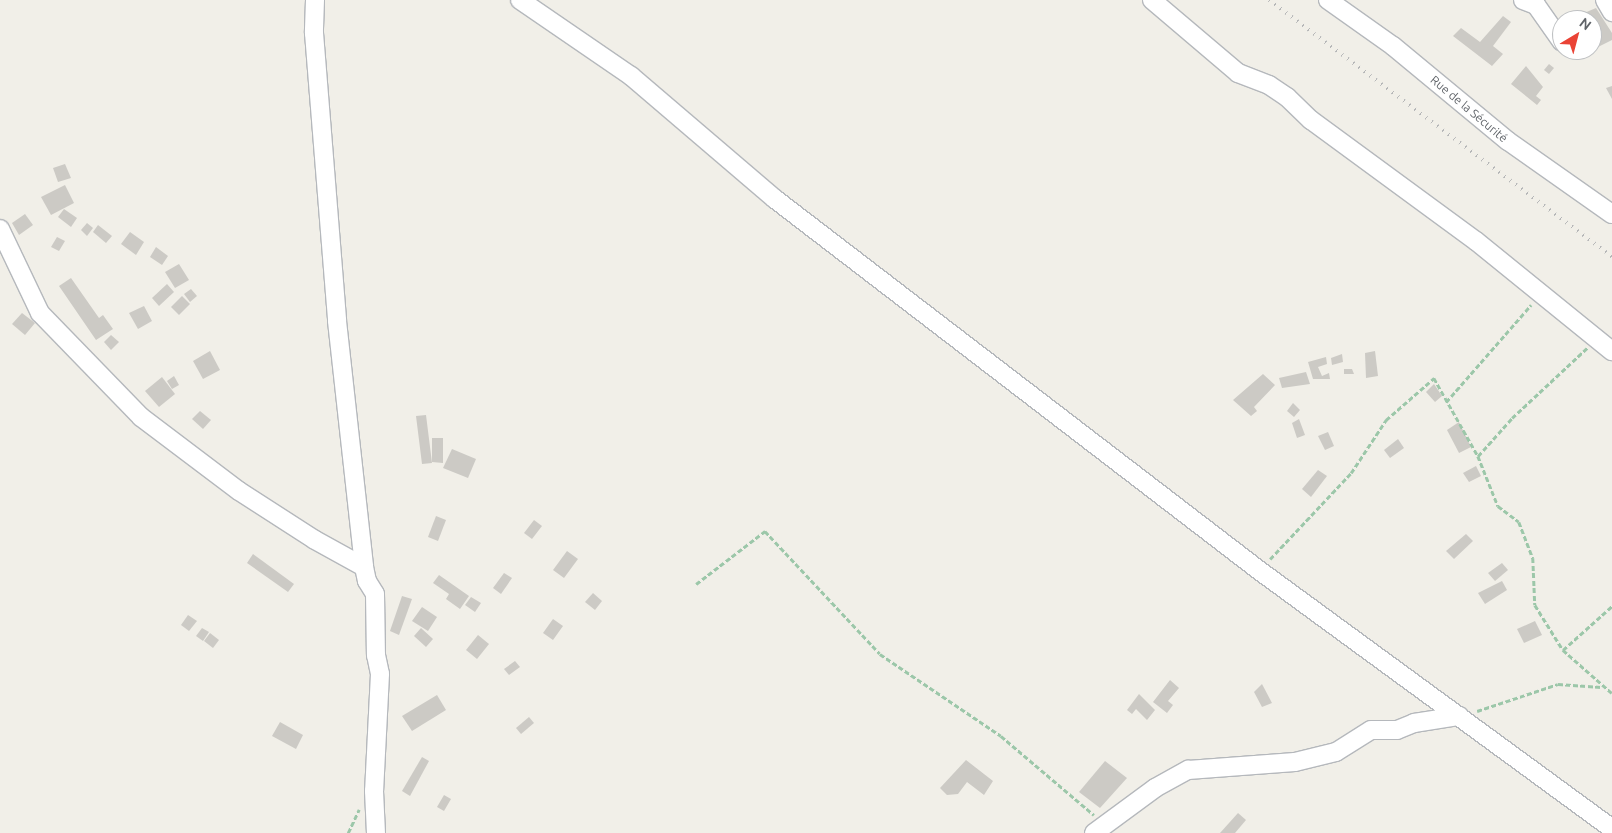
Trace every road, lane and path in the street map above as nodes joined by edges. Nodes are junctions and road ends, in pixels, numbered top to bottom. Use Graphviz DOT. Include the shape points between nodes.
graph roads {
  1 [pos="315,0"];
  2 [pos="520,0"];
  3 [pos="1152,0"];
  4 [pos="1328,0"];
  5 [pos="1523,0"];
  6 [pos="1605,0"];
  7 [pos="1612,12"];
  8 [pos="1552,28"];
  9 [pos="1612,214"];
  10 [pos="0,229"];
  11 [pos="1541,294"];
  12 [pos="1596,338"];
  13 [pos="1612,351"];
  14 [pos="1446,402"];
  15 [pos="1478,456"];
  16 [pos="364,567"];
  17 [pos="1260,572"];
  18 [pos="696,584"];
  19 [pos="1612,606"];
  20 [pos="1563,650"];
  21 [pos="1602,686"];
  22 [pos="1612,693"];
  23 [pos="1459,716"];
  24 [pos="1100,829"];
  25 [pos="1612,829"];
  26 [pos="376,833"];
  1 -- 16 [label="street" via="314,33 336,321"];
  2 -- 17 [label="street" via="631,76 776,199"];
  3 -- 11 [label="street" via="1238,73 1269,85 1287,97 1312,120 1476,241"];
  4 -- 9 [label="street, Rue de la Sécurité" via="1393,46 1508,141"];
  5 -- 8 [label="street" via="1536,5"];
  6 -- 7 [label="street"];
  10 -- 16 [label="street" via="40,313 141,417 239,491"];
  11 -- 12 [label="street"];
  11 -- 14 [label="path"];
  12 -- 13 [label="street"];
  12 -- 15 [label="path" via="1576,361 1512,418"];
  14 -- 15 [label="path" via="1457,414"];
  14 -- 17 [label="path" via="1434,378 1407,398 1386,420 1350,473"];
  15 -- 20 [label="path" via="1498,506 1519,522 1533,558 1535,605"];
  16 -- 26 [label="street" via="366,581 375,594 376,655 380,674 374,791"];
  17 -- 23 [label="street"];
  18 -- 24 [label="path" via="766,531 880,654 1001,736"];
  19 -- 20 [label="path"];
  20 -- 21 [label="path"];
  21 -- 22 [label="path"];
  21 -- 23 [label="path" via="1558,684"];
  23 -- 24 [label="street" via="1414,723 1397,730 1371,730 1336,752 1295,762 1188,770 1155,788"];
  23 -- 25 [label="street"];
}
